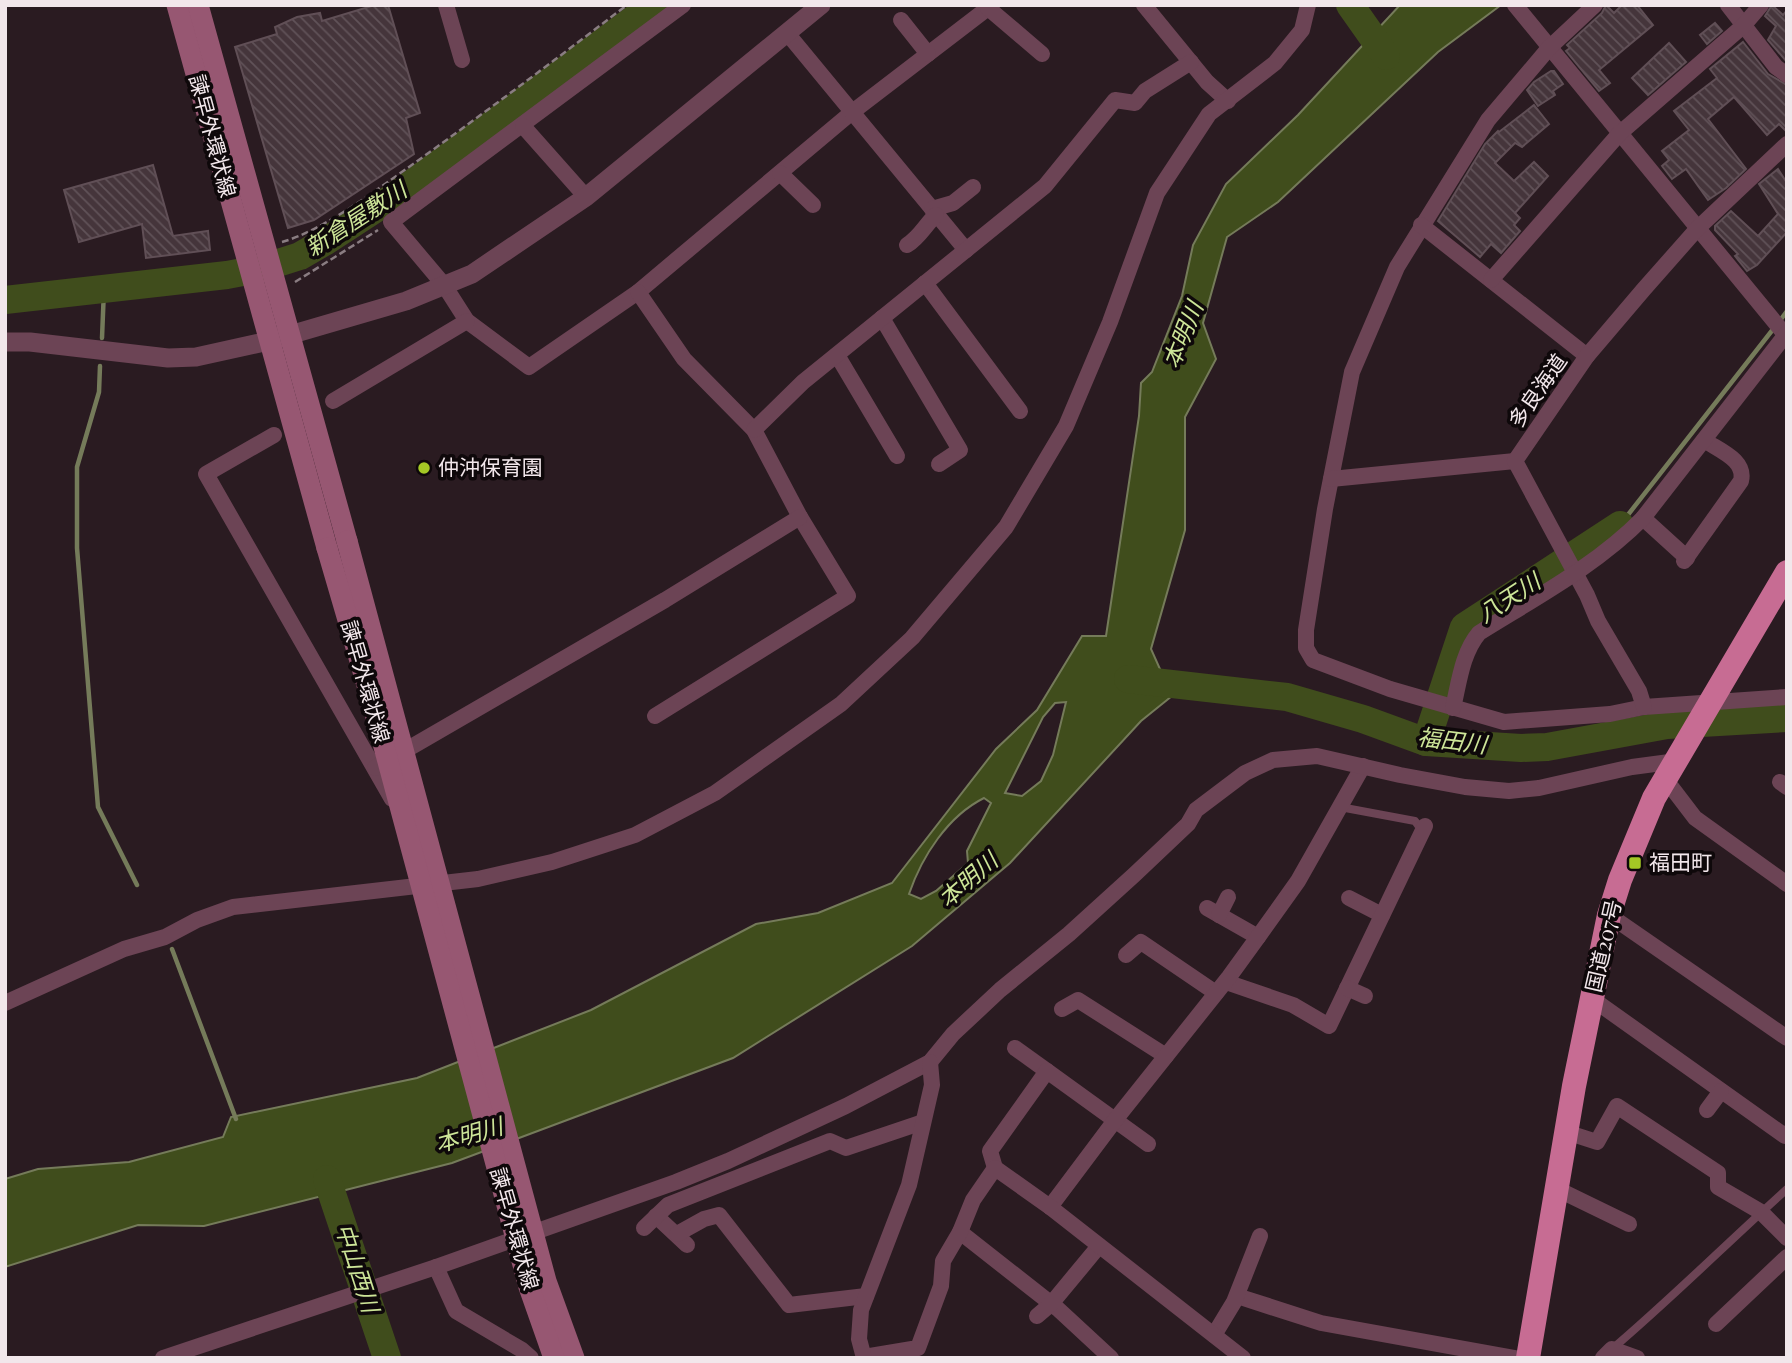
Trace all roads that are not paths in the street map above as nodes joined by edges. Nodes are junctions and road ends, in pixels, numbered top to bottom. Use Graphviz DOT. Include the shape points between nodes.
graph roads {
  1 [pos="177,5"];
  2 [pos="198,5"];
  3 [pos="446,5"];
  4 [pos="682,5"];
  5 [pos="821,5"];
  6 [pos="1144,5"];
  7 [pos="1308,5"];
  8 [pos="1515,5"];
  9 [pos="1595,5"];
  10 [pos="1728,5"];
  11 [pos="1761,5"];
  12 [pos="990,7"];
  13 [pos="901,20"];
  14 [pos="1742,26"];
  15 [pos="787,33"];
  16 [pos="1549,48"];
  17 [pos="928,54"];
  18 [pos="1042,54"];
  19 [pos="462,60"];
  20 [pos="1191,62"];
  21 [pos="1787,75"];
  22 [pos="1228,101"];
  23 [pos="851,113"];
  24 [pos="523,126"];
  25 [pos="1619,134"];
  26 [pos="1787,144"];
  27 [pos="897,168"];
  28 [pos="780,173"];
  29 [pos="885,179"];
  30 [pos="973,187"];
  31 [pos="586,197"];
  32 [pos="813,205"];
  33 [pos="934,212"];
  34 [pos="1421,225"];
  35 [pos="1697,229"];
  36 [pos="907,245"];
  37 [pos="966,250"];
  38 [pos="1491,280"];
  39 [pos="925,283"];
  40 [pos="444,285"];
  41 [pos="638,292"];
  42 [pos="882,318"];
  43 [pos="467,321"];
  44 [pos="290,335"];
  45 [pos="1786,335"];
  46 [pos="269,341"];
  47 [pos="5,342"];
  48 [pos="837,355"];
  49 [pos="1587,356"];
  50 [pos="333,401"];
  51 [pos="1020,411"];
  52 [pos="754,430"];
  53 [pos="274,435"];
  54 [pos="1704,440"];
  55 [pos="897,456"];
  56 [pos="1515,461"];
  57 [pos="939,464"];
  58 [pos="1331,479"];
  59 [pos="800,517"];
  60 [pos="1643,518"];
  61 [pos="337,545"];
  62 [pos="1575,572"];
  63 [pos="1787,572"];
  64 [pos="1787,697"];
  65 [pos="1644,707"];
  66 [pos="1453,708"];
  67 [pos="1708,708"];
  68 [pos="655,716"];
  69 [pos="1675,764"];
  70 [pos="1363,766"];
  71 [pos="375,768"];
  72 [pos="1340,807"];
  73 [pos="405,821"];
  74 [pos="1424,828"];
  75 [pos="1787,884"];
  76 [pos="1228,897"];
  77 [pos="1349,898"];
  78 [pos="1382,915"];
  79 [pos="1609,915"];
  80 [pos="1258,937"];
  81 [pos="1126,954"];
  82 [pos="1221,987"];
  83 [pos="1347,988"];
  84 [pos="1365,996"];
  85 [pos="1591,998"];
  86 [pos="5,1003"];
  87 [pos="1062,1009"];
  88 [pos="1787,1038"];
  89 [pos="1015,1048"];
  90 [pos="1166,1056"];
  91 [pos="930,1062"];
  92 [pos="1046,1071"];
  93 [pos="1721,1091"];
  94 [pos="1707,1110"];
  95 [pos="1115,1121"];
  96 [pos="922,1122"];
  97 [pos="1566,1132"];
  98 [pos="1787,1133"];
  99 [pos="1148,1144"];
  100 [pos="995,1167"];
  101 [pos="1557,1189"];
  102 [pos="1787,1189"];
  103 [pos="1050,1207"];
  104 [pos="1761,1212"];
  105 [pos="1629,1224"];
  106 [pos="960,1232"];
  107 [pos="1260,1236"];
  108 [pos="1787,1238"];
  109 [pos="1099,1246"];
  110 [pos="1787,1257"];
  111 [pos="436,1267"];
  112 [pos="866,1296"];
  113 [pos="1237,1296"];
  114 [pos="1051,1304"];
  115 [pos="1037,1317"];
  116 [pos="1716,1324"];
  117 [pos="1214,1335"];
  118 [pos="1607,1353"];
  119 [pos="163,1358"];
  120 [pos="531,1358"];
  121 [pos="554,1358"];
  122 [pos="574,1358"];
  123 [pos="864,1358"];
  124 [pos="1111,1358"];
  125 [pos="1242,1358"];
  126 [pos="1514,1358"];
  127 [pos="1528,1358"];
  128 [pos="1637,1358"];
  1 -- 46 [label="main road, 諫早外環状線"];
  2 -- 44 [label="main road, 諫早外環状線" via="272,243"];
  3 -- 19 [label="street"];
  4 -- 24 [label="street"];
  5 -- 15 [label="street"];
  6 -- 20 [label="street"];
  7 -- 22 [label="street" via="1302,30 1275,63"];
  8 -- 16 [label="street"];
  9 -- 16 [label="street"];
  10 -- 14 [label="street"];
  11 -- 14 [label="street"];
  12 -- 17 [label="street"];
  12 -- 18 [label="street"];
  13 -- 17 [label="street"];
  14 -- 21 [label="street"];
  14 -- 25 [label="street"];
  15 -- 23 [label="street"];
  15 -- 31 [label="street"];
  16 -- 25 [label="street"];
  16 -- 34 [label="street" via="1488,120"];
  17 -- 23 [label="street"];
  20 -- 22 [label="street"];
  20 -- 37 [label="street" via="1145,91 1135,103 1115,100 1045,186"];
  22 -- 86 [label="street" via="1209,114 1157,193 1066,426 1006,527 912,638 841,704 715,793 635,835 552,862 478,879 233,907 165,937 124,949"];
  23 -- 27 [label="street"];
  23 -- 28 [label="street"];
  24 -- 31 [label="street"];
  24 -- 40 [label="street" via="391,222"];
  25 -- 35 [label="street"];
  25 -- 38 [label="street"];
  26 -- 35 [label="street, 多良海道"];
  27 -- 29 [label="street"];
  27 -- 33 [label="street"];
  28 -- 32 [label="street"];
  28 -- 41 [label="street"];
  30 -- 33 [label="street"];
  31 -- 40 [label="street" via="472,274"];
  33 -- 36 [label="street" via="919,238"];
  33 -- 37 [label="street"];
  34 -- 38 [label="street"];
  34 -- 58 [label="street" via="1396,267 1352,372"];
  35 -- 45 [label="street"];
  35 -- 49 [label="street, 多良海道"];
  37 -- 39 [label="street"];
  38 -- 49 [label="street"];
  39 -- 42 [label="street"];
  39 -- 51 [label="street"];
  40 -- 43 [label="street"];
  40 -- 44 [label="street"];
  41 -- 43 [label="street" via="529,367"];
  41 -- 52 [label="street" via="684,359"];
  42 -- 48 [label="street"];
  42 -- 57 [label="street" via="960,450"];
  43 -- 50 [label="street"];
  44 -- 46 [label="street"];
  44 -- 61 [label="main road, 諫早外環状線"];
  45 -- 54 [label="street"];
  46 -- 47 [label="street" via="168,358"];
  46 -- 61 [label="main road, 諫早外環状線"];
  48 -- 52 [label="street"];
  48 -- 55 [label="street"];
  49 -- 56 [label="street, 多良海道"];
  52 -- 59 [label="street"];
  53 -- 71 [label="street" via="206,474"];
  54 -- 60 [label="street"];
  54 -- 60 [label="street" via="1739,463 1743,472 1686,559"];
  56 -- 58 [label="street"];
  56 -- 62 [label="street, 多良海道"];
  58 -- 66 [label="street" via="1306,648 1313,660 1342,673"];
  59 -- 68 [label="street" via="848,596"];
  59 -- 71 [label="street"];
  60 -- 62 [label="street"];
  61 -- 121 [label="main road, 諫早外環状線, bridge" via="372,702 529,1287"];
  61 -- 122 [label="main road, 諫早外環状線, bridge" via="546,1281"];
  62 -- 65 [label="street, 多良海道"];
  62 -- 66 [label="street" via="1479,633 1464,663"];
  63 -- 67 [label="highway, 国道207号"];
  64 -- 67 [label="street"];
  65 -- 66 [label="street" via="1504,722"];
  65 -- 67 [label="street"];
  67 -- 69 [label="highway, 国道207号"];
  69 -- 70 [label="street" via="1632,767 1509,791"];
  69 -- 75 [label="street" via="1695,818"];
  69 -- 79 [label="highway, 国道207号" via="1628,856"];
  70 -- 72 [label="street"];
  70 -- 91 [label="street" via="1317,756 1273,760 1245,774 1196,810 1188,824 1069,934 1000,990"];
  71 -- 73 [label="street"];
  72 -- 74 [label="lane" via="1415,821"];
  72 -- 80 [label="street" via="1298,881"];
  74 -- 78 [label="street"];
  76 -- 80 [label="street" via="1213,911"];
  77 -- 78 [label="street"];
  78 -- 83 [label="street"];
  79 -- 85 [label="highway, 国道207号"];
  79 -- 88 [label="street"];
  80 -- 82 [label="street"];
  81 -- 82 [label="street" via="1141,942"];
  82 -- 83 [label="street" via="1293,1005 1329,1026"];
  82 -- 90 [label="street"];
  83 -- 84 [label="street"];
  85 -- 93 [label="street"];
  85 -- 97 [label="highway, 国道207号"];
  87 -- 90 [label="street" via="1078,1000"];
  89 -- 92 [label="street"];
  90 -- 95 [label="street"];
  91 -- 96 [label="street" via="932,1085"];
  91 -- 111 [label="street" via="728,1161"];
  92 -- 95 [label="street"];
  92 -- 100 [label="street" via="990,1151"];
  93 -- 94 [label="street"];
  93 -- 98 [label="street" via="1785,1136"];
  95 -- 99 [label="street"];
  95 -- 103 [label="street"];
  96 -- 112 [label="street" via="909,1185"];
  96 -- 112 [label="street" via="846,1148 830,1141 817,1145 667,1205 650,1222 682,1240 704,1219 719,1215 789,1305"];
  97 -- 101 [label="highway, 国道207号"];
  97 -- 104 [label="street" via="1597,1142 1617,1107 1718,1172 1718,1187"];
  100 -- 103 [label="street"];
  100 -- 106 [label="street" via="972,1200"];
  101 -- 105 [label="street"];
  101 -- 127 [label="highway, 国道207号"];
  102 -- 104 [label="lane"];
  103 -- 109 [label="street"];
  104 -- 108 [label="street"];
  104 -- 118 [label="lane"];
  106 -- 114 [label="street"];
  106 -- 123 [label="street" via="943,1261 941,1286 918,1348"];
  107 -- 113 [label="street"];
  109 -- 114 [label="street"];
  109 -- 117 [label="street"];
  110 -- 116 [label="street"];
  111 -- 119 [label="street"];
  111 -- 120 [label="street" via="456,1311"];
  112 -- 123 [label="street" via="859,1339"];
  113 -- 117 [label="street"];
  113 -- 126 [label="street" via="1321,1323"];
  114 -- 115 [label="street"];
  114 -- 124 [label="street"];
  117 -- 125 [label="street"];
  118 -- 128 [label="street"];
}
